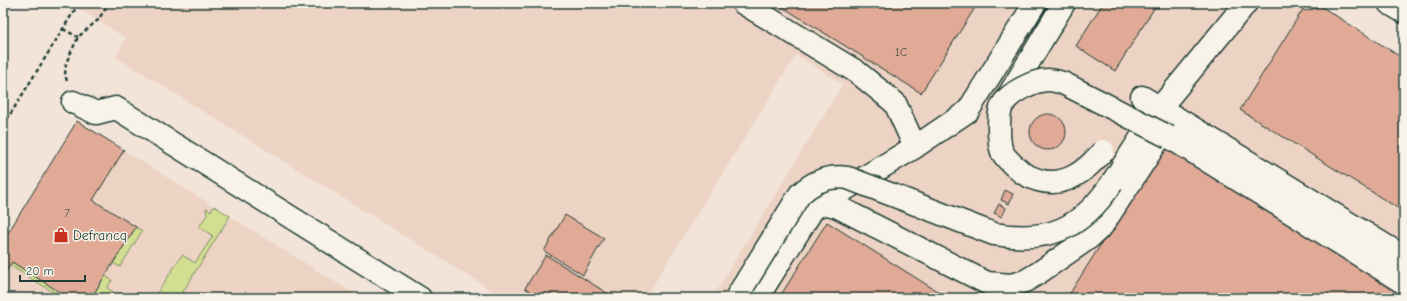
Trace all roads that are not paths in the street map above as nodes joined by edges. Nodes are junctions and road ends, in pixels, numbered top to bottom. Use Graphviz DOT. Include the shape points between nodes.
graph roads {
  1 [pos="743,3"];
  2 [pos="1035,3"];
  3 [pos="1064,3"];
  4 [pos="1246,3"];
  5 [pos="1389,3"];
  6 [pos="1404,12"];
  7 [pos="73,102"];
  8 [pos="1003,104"];
  9 [pos="1159,107"];
  10 [pos="915,147"];
  11 [pos="1103,150"];
  12 [pos="819,205"];
  13 [pos="1404,257"];
  14 [pos="1404,283"];
  15 [pos="420,298"];
  16 [pos="736,298"];
  17 [pos="757,298"];
  1 -- 10 [label="street" via="857,72 895,103"];
  2 -- 10 [label="street" via="968,112"];
  3 -- 8 [label="street, bridge"];
  4 -- 9 [label="street"];
  5 -- 6 [label="street"];
  7 -- 15 [label="street" via="96,113 116,108"];
  8 -- 11 [label="street, bridge" via="1000,116 1000,143 1003,153 1023,174 1042,181 1064,181 1084,170"];
  8 -- 14 [label="street, bridge" via="1018,90 1034,84 1048,80 1063,83 1169,137"];
  9 -- 12 [label="street" via="1102,226 1089,238 1025,281 1011,285 987,283 832,204"];
  9 -- 13 [label="street"];
  9 -- 16 [label="street, bridge" via="1112,183 1092,209 1062,230 1031,237 994,234 848,178 826,178 800,194"];
  10 -- 12 [label="street"];
  12 -- 17 [label="street" via="812,209"];
}
